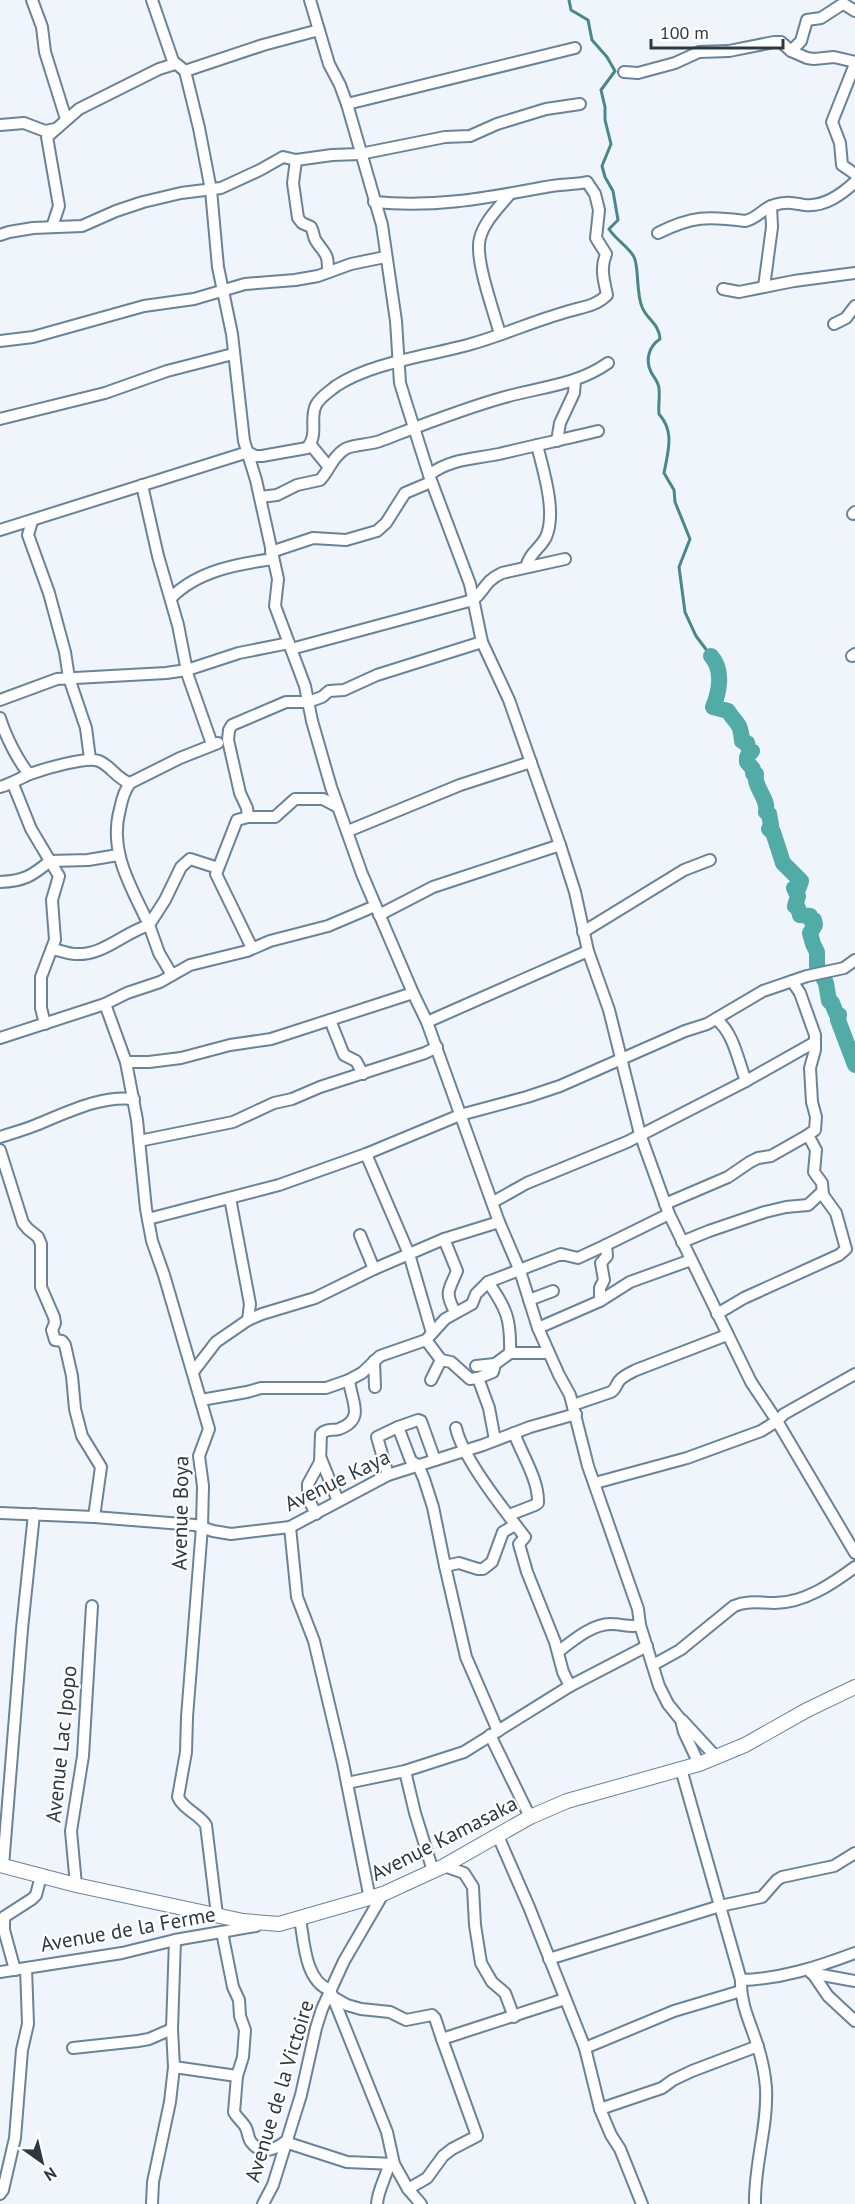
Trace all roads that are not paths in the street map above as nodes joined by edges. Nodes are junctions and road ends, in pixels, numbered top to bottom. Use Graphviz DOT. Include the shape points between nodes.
graph roads {
  1 [pos="32,0"];
  2 [pos="152,0"];
  3 [pos="310,0"];
  4 [pos="842,2"];
  5 [pos="855,10"];
  6 [pos="319,30"];
  7 [pos="575,48"];
  8 [pos="791,51"];
  9 [pos="855,63"];
  10 [pos="176,64"];
  11 [pos="185,71"];
  12 [pos="624,72"];
  13 [pos="347,104"];
  14 [pos="580,104"];
  15 [pos="66,119"];
  16 [pos="0,125"];
  17 [pos="55,129"];
  18 [pos="360,154"];
  19 [pos="296,160"];
  20 [pos="855,174"];
  21 [pos="855,182"];
  22 [pos="211,190"];
  23 [pos="509,195"];
  24 [pos="374,202"];
  25 [pos="771,206"];
  26 [pos="52,227"];
  27 [pos="658,233"];
  28 [pos="0,235"];
  29 [pos="386,257"];
  30 [pos="328,272"];
  31 [pos="855,273"];
  32 [pos="764,287"];
  33 [pos="723,289"];
  34 [pos="222,291"];
  35 [pos="855,306"];
  36 [pos="834,324"];
  37 [pos="500,334"];
  38 [pos="0,341"];
  39 [pos="233,354"];
  40 [pos="400,361"];
  41 [pos="608,363"];
  42 [pos="575,381"];
  43 [pos="0,419"];
  44 [pos="414,427"];
  45 [pos="598,431"];
  46 [pos="557,441"];
  47 [pos="310,444"];
  48 [pos="537,445"];
  49 [pos="248,452"];
  50 [pos="328,466"];
  51 [pos="430,478"];
  52 [pos="142,485"];
  53 [pos="260,497"];
  54 [pos="32,521"];
  55 [pos="0,530"];
  56 [pos="272,555"];
  57 [pos="565,559"];
  58 [pos="526,567"];
  59 [pos="171,598"];
  60 [pos="473,600"];
  61 [pos="482,642"];
  62 [pos="290,646"];
  63 [pos="187,670"];
  64 [pos="69,678"];
  65 [pos="0,700"];
  66 [pos="309,702"];
  67 [pos="0,718"];
  68 [pos="228,740"];
  69 [pos="212,744"];
  70 [pos="90,759"];
  71 [pos="531,762"];
  72 [pos="29,774"];
  73 [pos="130,783"];
  74 [pos="13,784"];
  75 [pos="0,787"];
  76 [pos="331,787"];
  77 [pos="323,799"];
  78 [pos="338,807"];
  79 [pos="248,817"];
  80 [pos="348,831"];
  81 [pos="560,845"];
  82 [pos="118,855"];
  83 [pos="710,860"];
  84 [pos="50,861"];
  85 [pos="218,868"];
  86 [pos="0,882"];
  87 [pos="377,911"];
  88 [pos="149,925"];
  89 [pos="583,932"];
  90 [pos="252,948"];
  91 [pos="52,949"];
  92 [pos="588,951"];
  93 [pos="855,960"];
  94 [pos="172,975"];
  95 [pos="792,981"];
  96 [pos="412,993"];
  97 [pos="105,1004"];
  98 [pos="330,1020"];
  99 [pos="716,1020"];
  100 [pos="427,1022"];
  101 [pos="45,1024"];
  102 [pos="0,1038"];
  103 [pos="815,1042"];
  104 [pos="437,1047"];
  105 [pos="620,1059"];
  106 [pos="126,1062"];
  107 [pos="363,1074"];
  108 [pos="746,1081"];
  109 [pos="134,1099"];
  110 [pos="459,1115"];
  111 [pos="640,1134"];
  112 [pos="808,1135"];
  113 [pos="0,1137"];
  114 [pos="140,1141"];
  115 [pos="0,1150"];
  116 [pos="366,1154"];
  117 [pos="822,1192"];
  118 [pos="230,1198"];
  119 [pos="493,1202"];
  120 [pos="667,1209"];
  121 [pos="148,1219"];
  122 [pos="499,1222"];
  123 [pos="360,1235"];
  124 [pos="444,1239"];
  125 [pos="682,1242"];
  126 [pos="606,1245"];
  127 [pos="409,1254"];
  128 [pos="691,1260"];
  129 [pos="374,1269"];
  130 [pos="520,1271"];
  131 [pos="488,1282"];
  132 [pos="553,1292"];
  133 [pos="529,1300"];
  134 [pos="600,1301"];
  135 [pos="455,1312"];
  136 [pos="717,1314"];
  137 [pos="248,1320"];
  138 [pos="538,1328"];
  139 [pos="727,1335"];
  140 [pos="429,1336"];
  141 [pos="510,1353"];
  142 [pos="548,1353"];
  143 [pos="441,1360"];
  144 [pos="374,1361"];
  145 [pos="495,1364"];
  146 [pos="476,1366"];
  147 [pos="193,1372"];
  148 [pos="855,1374"];
  149 [pos="478,1378"];
  150 [pos="349,1380"];
  151 [pos="432,1380"];
  152 [pos="375,1387"];
  153 [pos="201,1400"];
  154 [pos="574,1409"];
  155 [pos="777,1421"];
  156 [pos="398,1427"];
  157 [pos="456,1428"];
  158 [pos="514,1433"];
  159 [pos="495,1440"];
  160 [pos="463,1450"];
  161 [pos="321,1459"];
  162 [pos="427,1462"];
  163 [pos="388,1475"];
  164 [pos="595,1483"];
  165 [pos="338,1501"];
  166 [pos="0,1513"];
  167 [pos="34,1514"];
  168 [pos="316,1514"];
  169 [pos="94,1517"];
  170 [pos="512,1520"];
  171 [pos="202,1527"];
  172 [pos="290,1527"];
  173 [pos="855,1553"];
  174 [pos="446,1566"];
  175 [pos="855,1567"];
  176 [pos="92,1606"];
  177 [pos="640,1625"];
  178 [pos="647,1646"];
  179 [pos="558,1653"];
  180 [pos="653,1665"];
  181 [pos="570,1686"];
  182 [pos="855,1687"];
  183 [pos="681,1720"];
  184 [pos="494,1733"];
  185 [pos="716,1757"];
  186 [pos="699,1764"];
  187 [pos="681,1769"];
  188 [pos="405,1772"];
  189 [pos="347,1783"];
  190 [pos="530,1816"];
  191 [pos="498,1836"];
  192 [pos="855,1853"];
  193 [pos="2,1865"];
  194 [pos="438,1868"];
  195 [pos="41,1876"];
  196 [pos="76,1885"];
  197 [pos="376,1897"];
  198 [pos="720,1906"];
  199 [pos="217,1915"];
  200 [pos="300,1918"];
  201 [pos="262,1924"];
  202 [pos="222,1932"];
  203 [pos="176,1940"];
  204 [pos="855,1953"];
  205 [pos="549,1959"];
  206 [pos="20,1969"];
  207 [pos="0,1972"];
  208 [pos="810,1972"];
  209 [pos="855,1981"];
  210 [pos="741,1986"];
  211 [pos="331,1994"];
  212 [pos="565,1999"];
  213 [pos="514,2017"];
  214 [pos="855,2021"];
  215 [pos="172,2029"];
  216 [pos="442,2039"];
  217 [pos="758,2046"];
  218 [pos="73,2048"];
  219 [pos="585,2048"];
  220 [pos="174,2067"];
  221 [pos="237,2076"];
  222 [pos="600,2109"];
  223 [pos="285,2142"];
  224 [pos="392,2164"];
  225 [pos="408,2189"];
  226 [pos="0,2194"];
  227 [pos="152,2204"];
  228 [pos="263,2204"];
  229 [pos="377,2204"];
  230 [pos="421,2204"];
  231 [pos="642,2204"];
  232 [pos="755,2204"];
  1 -- 15 [label="street"];
  2 -- 10 [label="street"];
  3 -- 6 [label="street"];
  4 -- 5 [label="street"];
  4 -- 8 [label="street" via="821,18 807,20 801,41"];
  6 -- 11 [label="street"];
  6 -- 13 [label="street"];
  7 -- 13 [label="street"];
  8 -- 9 [label="street" via="814,59 834,57"];
  8 -- 12 [label="street" via="781,42 774,42 699,52 638,73"];
  9 -- 20 [label="street" via="832,122 840,142 840,161"];
  10 -- 11 [label="street"];
  10 -- 15 [label="street" via="159,69"];
  11 -- 22 [label="street"];
  13 -- 18 [label="street"];
  14 -- 18 [label="street" via="546,109 470,136 445,137"];
  15 -- 17 [label="street"];
  16 -- 17 [label="street" via="24,123 45,131"];
  17 -- 26 [label="street" via="47,137 59,206"];
  18 -- 19 [label="street"];
  18 -- 24 [label="street"];
  19 -- 22 [label="street" via="283,157 233,184"];
  19 -- 30 [label="street" via="293,183 298,218 311,227 316,242 325,250"];
  21 -- 25 [label="street" via="832,200"];
  22 -- 26 [label="street" via="143,202 82,226"];
  22 -- 34 [label="street"];
  23 -- 24 [label="street" via="446,204"];
  23 -- 37 [label="street" via="480,236 479,244 480,263"];
  23 -- 37 [label="street" via="588,182 599,210 596,238 606,254 603,278 607,295 600,302"];
  24 -- 29 [label="street"];
  25 -- 27 [label="street" via="751,220 704,218"];
  25 -- 32 [label="street"];
  26 -- 28 [label="street"];
  29 -- 30 [label="street"];
  29 -- 40 [label="street"];
  30 -- 34 [label="street"];
  31 -- 32 [label="street"];
  32 -- 33 [label="street" via="739,292"];
  34 -- 38 [label="street" via="144,306 33,337"];
  34 -- 39 [label="street"];
  35 -- 36 [label="street" via="846,318"];
  37 -- 40 [label="street"];
  39 -- 43 [label="street" via="105,393"];
  39 -- 49 [label="street"];
  40 -- 44 [label="street" via="400,383"];
  40 -- 47 [label="street" via="347,380 319,400"];
  41 -- 42 [label="street"];
  42 -- 44 [label="street" via="506,396"];
  42 -- 46 [label="street"];
  44 -- 50 [label="street" via="344,450"];
  44 -- 51 [label="street"];
  45 -- 46 [label="street"];
  46 -- 48 [label="street"];
  47 -- 49 [label="street" via="293,452 270,455 255,456"];
  47 -- 50 [label="street"];
  48 -- 51 [label="street" via="445,464"];
  48 -- 58 [label="street" via="549,493 549,516 545,538"];
  49 -- 52 [label="street"];
  49 -- 53 [label="street"];
  50 -- 53 [label="street" via="320,480"];
  51 -- 56 [label="street" via="405,493 377,531 346,540 313,538"];
  51 -- 60 [label="street"];
  52 -- 54 [label="street"];
  52 -- 59 [label="street"];
  53 -- 56 [label="street"];
  54 -- 55 [label="street"];
  54 -- 64 [label="street" via="28,534 49,593"];
  56 -- 59 [label="street" via="196,578"];
  56 -- 62 [label="street" via="278,579 275,606"];
  57 -- 58 [label="street"];
  58 -- 60 [label="street" via="493,577"];
  59 -- 63 [label="street"];
  60 -- 61 [label="street"];
  60 -- 62 [label="street"];
  61 -- 66 [label="street" via="377,675 344,690 329,691"];
  61 -- 71 [label="street"];
  62 -- 63 [label="street" via="239,652"];
  62 -- 66 [label="street"];
  63 -- 64 [label="street"];
  63 -- 69 [label="street"];
  64 -- 65 [label="street" via="49,681"];
  64 -- 70 [label="street" via="86,728"];
  66 -- 68 [label="street" via="286,702 237,722 229,730"];
  66 -- 76 [label="street"];
  67 -- 72 [label="street"];
  68 -- 69 [label="street"];
  68 -- 79 [label="street"];
  69 -- 73 [label="street"];
  70 -- 72 [label="street"];
  70 -- 73 [label="street" via="105,764"];
  71 -- 80 [label="street" via="450,789"];
  71 -- 81 [label="street"];
  72 -- 74 [label="street"];
  73 -- 82 [label="street" via="118,815"];
  74 -- 75 [label="street"];
  74 -- 84 [label="street"];
  76 -- 77 [label="street"];
  76 -- 78 [label="street"];
  77 -- 78 [label="street"];
  77 -- 79 [label="street" via="295,799 275,818"];
  78 -- 80 [label="street"];
  79 -- 85 [label="street" via="237,820"];
  80 -- 87 [label="street"];
  81 -- 87 [label="street" via="433,887"];
  81 -- 89 [label="street"];
  82 -- 84 [label="street" via="88,861"];
  82 -- 88 [label="street"];
  83 -- 89 [label="street" via="684,870"];
  84 -- 86 [label="street" via="34,875"];
  84 -- 91 [label="street" via="59,876 52,900"];
  85 -- 88 [label="street" via="190,859 181,867"];
  85 -- 90 [label="street" via="217,877"];
  87 -- 90 [label="street"];
  87 -- 96 [label="street"];
  88 -- 91 [label="street" via="98,952 75,954"];
  88 -- 94 [label="street"];
  89 -- 92 [label="street"];
  90 -- 94 [label="street" via="190,965"];
  91 -- 101 [label="street" via="41,977"];
  92 -- 100 [label="street"];
  92 -- 105 [label="street" via="609,1010"];
  93 -- 95 [label="street" via="844,968"];
  94 -- 97 [label="street"];
  95 -- 99 [label="street" via="763,991"];
  95 -- 103 [label="street" via="808,1011"];
  96 -- 98 [label="street"];
  96 -- 100 [label="street"];
  97 -- 101 [label="street"];
  97 -- 106 [label="street, Avenue Boya"];
  98 -- 106 [label="street" via="271,1039 230,1044 181,1058"];
  98 -- 107 [label="street" via="344,1055 356,1061"];
  99 -- 105 [label="street"];
  99 -- 108 [label="street" via="730,1034"];
  100 -- 104 [label="street"];
  101 -- 102 [label="street"];
  103 -- 108 [label="street"];
  103 -- 112 [label="street" via="810,1068 816,1117 814,1130"];
  104 -- 107 [label="street"];
  104 -- 110 [label="street"];
  105 -- 110 [label="street" via="527,1098"];
  105 -- 111 [label="street"];
  106 -- 109 [label="street, Avenue Boya"];
  107 -- 114 [label="street" via="274,1103 233,1122"];
  108 -- 111 [label="street"];
  109 -- 113 [label="street" via="116,1098 64,1112"];
  109 -- 114 [label="street, Avenue Boya"];
  110 -- 116 [label="street"];
  110 -- 119 [label="street"];
  111 -- 119 [label="street"];
  111 -- 120 [label="street"];
  112 -- 117 [label="street" via="816,1150 814,1172 822,1183"];
  112 -- 120 [label="street" via="771,1156 750,1162"];
  114 -- 121 [label="street, Avenue Boya"];
  115 -- 169 [label="street" via="23,1223 41,1244 41,1287 54,1317 53,1336 65,1345 82,1436 101,1467"];
  116 -- 118 [label="street"];
  116 -- 127 [label="street"];
  117 -- 125 [label="street" via="808,1205 765,1212"];
  117 -- 136 [label="street" via="836,1213 846,1249"];
  118 -- 121 [label="street"];
  118 -- 137 [label="street" via="250,1304"];
  119 -- 122 [label="street"];
  120 -- 125 [label="street"];
  120 -- 126 [label="street"];
  121 -- 147 [label="street, Avenue Boya"];
  122 -- 124 [label="street"];
  122 -- 130 [label="street"];
  123 -- 129 [label="street"];
  124 -- 127 [label="street"];
  124 -- 135 [label="street" via="457,1271 447,1296"];
  125 -- 128 [label="street"];
  126 -- 130 [label="street" via="578,1258 561,1254"];
  126 -- 134 [label="street" via="607,1256 601,1263 604,1280"];
  127 -- 129 [label="street"];
  127 -- 140 [label="street"];
  128 -- 134 [label="street" via="630,1282"];
  128 -- 136 [label="street"];
  129 -- 137 [label="street" via="315,1298"];
  130 -- 131 [label="street"];
  130 -- 133 [label="street"];
  131 -- 135 [label="street" via="472,1304"];
  131 -- 141 [label="street" via="508,1314"];
  132 -- 133 [label="street"];
  133 -- 138 [label="street"];
  134 -- 138 [label="street"];
  135 -- 140 [label="street"];
  136 -- 139 [label="street"];
  137 -- 147 [label="street" via="216,1342"];
  138 -- 142 [label="street"];
  139 -- 154 [label="street, Avenue Kaya" via="636,1370 622,1378 611,1392"];
  139 -- 155 [label="street"];
  140 -- 143 [label="street"];
  140 -- 144 [label="street"];
  141 -- 142 [label="street"];
  141 -- 145 [label="street"];
  142 -- 154 [label="street"];
  143 -- 149 [label="street" via="451,1362 470,1379"];
  143 -- 151 [label="street"];
  144 -- 150 [label="street"];
  144 -- 152 [label="street"];
  145 -- 146 [label="street"];
  145 -- 149 [label="street" via="494,1372"];
  147 -- 153 [label="street, Avenue Boya"];
  148 -- 155 [label="street"];
  149 -- 159 [label="street"];
  150 -- 153 [label="street" via="326,1388 261,1388"];
  150 -- 161 [label="street" via="354,1418 339,1429 324,1430 319,1438"];
  153 -- 171 [label="street, Avenue Boya" via="209,1430 199,1456"];
  154 -- 158 [label="street, Avenue Kaya"];
  154 -- 164 [label="street"];
  155 -- 164 [label="street" via="761,1431 687,1458"];
  155 -- 173 [label="street"];
  156 -- 162 [label="street" via="411,1461"];
  156 -- 162 [label="street" via="421,1421"];
  156 -- 163 [label="street" via="377,1437"];
  157 -- 160 [label="street"];
  158 -- 159 [label="street, Avenue Kaya"];
  158 -- 170 [label="street" via="539,1500"];
  159 -- 160 [label="street, Avenue Kaya"];
  160 -- 162 [label="street, Avenue Kaya"];
  160 -- 170 [label="street"];
  161 -- 165 [label="street"];
  161 -- 168 [label="street" via="308,1484 308,1498"];
  162 -- 163 [label="street, Avenue Kaya"];
  162 -- 174 [label="street" via="424,1479"];
  163 -- 165 [label="street, Avenue Kaya"];
  164 -- 177 [label="street" via="634,1596"];
  165 -- 168 [label="street, Avenue Kaya"];
  166 -- 167 [label="street, Avenue Kaya"];
  167 -- 169 [label="street, Avenue Kaya"];
  167 -- 193 [label="street"];
  168 -- 172 [label="street, Avenue Kaya"];
  169 -- 171 [label="street, Avenue Kaya"];
  170 -- 174 [label="street" via="492,1562 483,1569 459,1563"];
  170 -- 179 [label="street" via="525,1537 519,1544"];
  171 -- 172 [label="street, Avenue Kaya" via="231,1534"];
  171 -- 199 [label="street, Avenue Boya" via="186,1752 178,1797 206,1825"];
  172 -- 189 [label="street" via="297,1597 314,1641"];
  174 -- 184 [label="street" via="466,1657"];
  175 -- 180 [label="street" via="802,1599 742,1602"];
  176 -- 196 [label="street, Avenue Lac Ipopo" via="83,1756 72,1831"];
  177 -- 178 [label="street"];
  177 -- 179 [label="street" via="604,1625"];
  178 -- 180 [label="street"];
  178 -- 181 [label="street"];
  179 -- 181 [label="street"];
  180 -- 183 [label="street" via="663,1695"];
  181 -- 184 [label="street"];
  182 -- 185 [label="street, Avenue Kamasaka"];
  183 -- 185 [label="street"];
  183 -- 186 [label="street"];
  184 -- 188 [label="street" via="464,1752"];
  184 -- 190 [label="street"];
  185 -- 186 [label="street, Avenue Kamasaka"];
  186 -- 187 [label="street, Avenue Kamasaka"];
  187 -- 190 [label="street, Avenue Kamasaka" via="578,1797"];
  187 -- 198 [label="street"];
  188 -- 189 [label="street"];
  188 -- 194 [label="street" via="415,1813"];
  189 -- 197 [label="street"];
  190 -- 191 [label="street, Avenue Kamasaka"];
  191 -- 194 [label="street, Avenue Kamasaka"];
  191 -- 205 [label="street"];
  192 -- 198 [label="street" via="834,1866 782,1877 762,1897"];
  193 -- 195 [label="street, Avenue Kamasaka"];
  194 -- 197 [label="street, Avenue Kamasaka"];
  194 -- 213 [label="street" via="464,1873 473,1887 481,1964 492,1982 505,1993"];
  195 -- 196 [label="street, Avenue Kamasaka"];
  195 -- 206 [label="street" via="36,1895 4,1917 4,1930"];
  196 -- 199 [label="street, Avenue Kamasaka"];
  197 -- 200 [label="street, Avenue Kamasaka"];
  197 -- 211 [label="street, Avenue de la Victoire"];
  198 -- 205 [label="street"];
  198 -- 210 [label="street"];
  199 -- 201 [label="street, Avenue Kamasaka"];
  200 -- 201 [label="street, Avenue Kamasaka"];
  200 -- 211 [label="street" via="315,1981"];
  201 -- 202 [label="street, Avenue de la Ferme"];
  202 -- 203 [label="street, Avenue de la Ferme"];
  202 -- 221 [label="street" via="245,2030"];
  203 -- 206 [label="street, Avenue de la Ferme"];
  203 -- 215 [label="street"];
  204 -- 208 [label="street"];
  205 -- 212 [label="street"];
  206 -- 207 [label="street, Avenue de la Ferme"];
  206 -- 226 [label="street" via="28,2024 22,2050 15,2138"];
  208 -- 209 [label="street"];
  208 -- 210 [label="street"];
  208 -- 214 [label="street"];
  210 -- 217 [label="street"];
  210 -- 219 [label="street"];
  211 -- 216 [label="street" via="347,2005 390,2012 405,2020 432,2015"];
  211 -- 223 [label="street, Avenue de la Victoire" via="315,2028 305,2080"];
  211 -- 224 [label="street" via="387,2132"];
  212 -- 213 [label="street"];
  212 -- 219 [label="street"];
  213 -- 216 [label="street"];
  215 -- 218 [label="street" via="149,2039"];
  215 -- 220 [label="street"];
  216 -- 225 [label="street" via="477,2136 452,2149 427,2178"];
  217 -- 222 [label="street" via="692,2071 662,2088"];
  217 -- 232 [label="street" via="766,2099"];
  219 -- 222 [label="street"];
  220 -- 221 [label="street"];
  220 -- 227 [label="street"];
  221 -- 223 [label="street" via="234,2112 252,2143 268,2150"];
  222 -- 231 [label="street"];
  223 -- 224 [label="street" via="347,2162"];
  223 -- 228 [label="street, Avenue de la Victoire" via="273,2185"];
  224 -- 225 [label="street"];
  224 -- 229 [label="street" via="379,2189"];
  225 -- 230 [label="street"];
}
